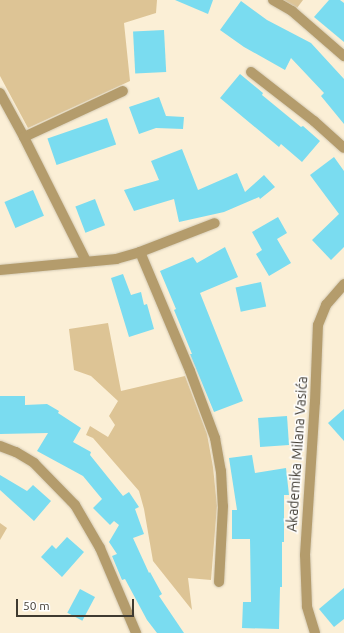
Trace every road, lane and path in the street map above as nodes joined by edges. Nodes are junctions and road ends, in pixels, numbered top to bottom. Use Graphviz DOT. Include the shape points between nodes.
graph roads {
  1 [pos="273,0"];
  2 [pos="344,56"];
  3 [pos="251,72"];
  4 [pos="123,91"];
  5 [pos="0,93"];
  6 [pos="24,137"];
  7 [pos="344,148"];
  8 [pos="215,223"];
  9 [pos="140,252"];
  10 [pos="86,261"];
  11 [pos="0,270"];
  12 [pos="344,284"];
  13 [pos="0,446"];
  14 [pos="219,582"];
  15 [pos="136,633"];
  16 [pos="315,633"];
  1 -- 2 [label="street" via="292,11"];
  3 -- 7 [label="street"];
  4 -- 6 [label="street"];
  5 -- 6 [label="street"];
  6 -- 10 [label="street"];
  8 -- 9 [label="street"];
  9 -- 10 [label="street" via="116,259"];
  9 -- 14 [label="street" via="215,438 221,471 222,506"];
  10 -- 11 [label="street"];
  12 -- 16 [label="street, Akademika Milana Vasića" via="326,304 318,325 305,555 307,606"];
  13 -- 15 [label="street" via="34,463 75,505 100,548"];
}
